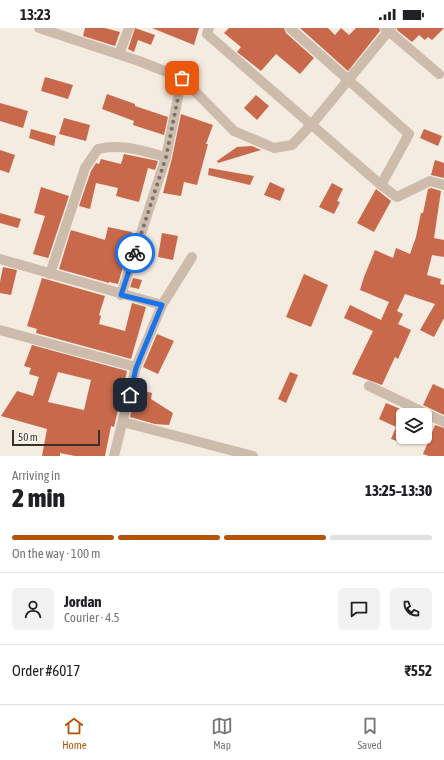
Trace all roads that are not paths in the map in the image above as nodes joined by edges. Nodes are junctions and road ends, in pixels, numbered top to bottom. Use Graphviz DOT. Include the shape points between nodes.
graph roads {
  1 [pos="39,28"];
  2 [pos="129,28"];
  3 [pos="209,28"];
  4 [pos="290,28"];
  5 [pos="388,29"];
  6 [pos="119,54"];
  7 [pos="439,74"];
  8 [pos="182,78"];
  9 [pos="349,80"];
  10 [pos="312,124"];
  11 [pos="166,157"];
  12 [pos="381,185"];
  13 [pos="444,185"];
  14 [pos="192,257"];
  15 [pos="0,259"];
  16 [pos="50,274"];
  17 [pos="121,295"];
  18 [pos="162,305"];
  19 [pos="0,330"];
  20 [pos="136,368"];
  21 [pos="369,386"];
  22 [pos="123,422"];
  23 [pos="444,422"];
  24 [pos="114,456"];
  25 [pos="253,456"];
  1 -- 6 [label="street"];
  2 -- 6 [label="street"];
  3 -- 10 [label="street" via="207,34"];
  4 -- 9 [label="street"];
  5 -- 7 [label="street"];
  5 -- 9 [label="street"];
  6 -- 8 [label="street"];
  8 -- 10 [label="street" via="234,132 274,148 292,145"];
  8 -- 11 [label="street"];
  9 -- 10 [label="street"];
  9 -- 12 [label="street" via="409,134"];
  10 -- 12 [label="street"];
  11 -- 16 [label="street" via="123,146 98,149 85,168"];
  11 -- 17 [label="street"];
  12 -- 13 [label="street" via="397,197 430,181"];
  14 -- 18 [label="street"];
  15 -- 16 [label="street"];
  16 -- 17 [label="street"];
  17 -- 18 [label="street"];
  18 -- 20 [label="street"];
  19 -- 20 [label="street"];
  20 -- 22 [label="street"];
  21 -- 23 [label="street"];
  22 -- 24 [label="street"];
  22 -- 25 [label="street"];
}
